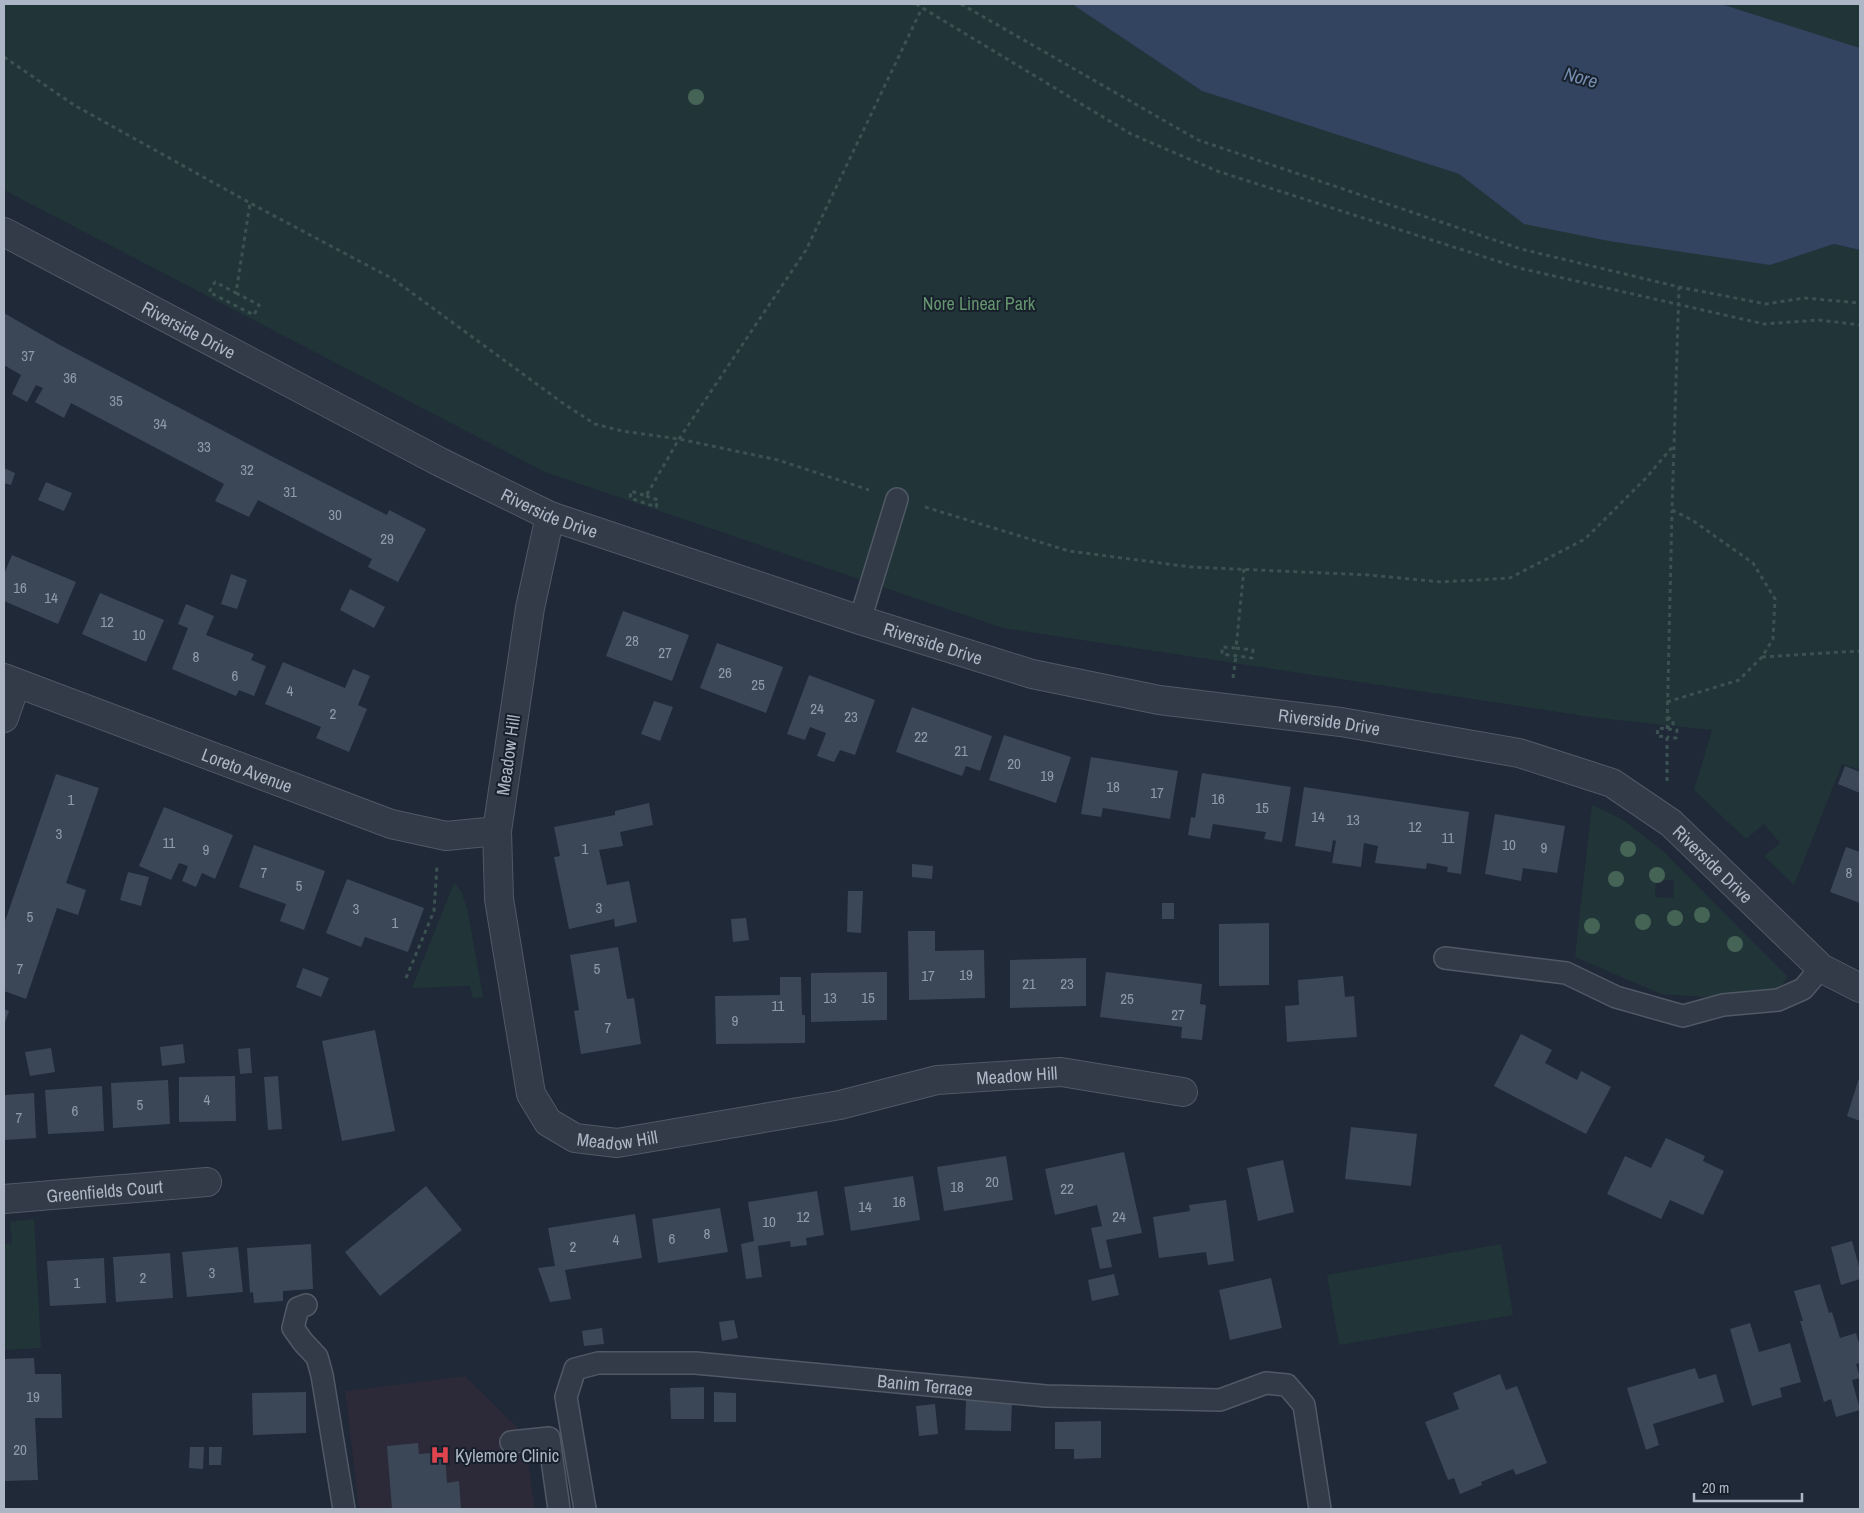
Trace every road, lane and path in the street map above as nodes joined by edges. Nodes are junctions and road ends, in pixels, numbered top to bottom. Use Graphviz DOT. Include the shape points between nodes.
graph roads {
  1 [pos="916,4"];
  2 [pos="961,4"];
  3 [pos="922,8"];
  4 [pos="4,57"];
  5 [pos="250,204"];
  6 [pos="4,232"];
  7 [pos="1679,287"];
  8 [pos="236,293"];
  9 [pos="1860,303"];
  10 [pos="1678,306"];
  11 [pos="1860,325"];
  12 [pos="679,439"];
  13 [pos="1674,445"];
  14 [pos="646,496"];
  15 [pos="897,499"];
  16 [pos="1672,510"];
  17 [pos="550,516"];
  18 [pos="1244,569"];
  19 [pos="860,620"];
  20 [pos="1236,648"];
  21 [pos="1860,651"];
  22 [pos="1236,656"];
  23 [pos="1762,657"];
  24 [pos="10,681"];
  25 [pos="1232,685"];
  26 [pos="1667,702"];
  27 [pos="4,718"];
  28 [pos="1667,729"];
  29 [pos="1667,738"];
  30 [pos="1666,784"];
  31 [pos="497,831"];
  32 [pos="437,863"];
  33 [pos="1445,958"];
  34 [pos="1821,968"];
  35 [pos="406,978"];
  36 [pos="1860,988"];
  37 [pos="1183,1092"];
  38 [pos="207,1182"];
  39 [pos="4,1199"];
  40 [pos="306,1305"];
  41 [pos="511,1442"];
  42 [pos="344,1509"];
  43 [pos="559,1509"];
  44 [pos="584,1509"];
  45 [pos="1320,1509"];
  1 -- 3 [label="path"];
  2 -- 7 [label="path" via="1198,140 1521,249"];
  3 -- 10 [label="path" via="1131,134 1204,166 1518,268"];
  3 -- 12 [label="path" via="806,250"];
  4 -- 5 [label="path" via="74,105"];
  5 -- 8 [label="path"];
  5 -- 12 [label="path" via="393,278 595,424"];
  6 -- 17 [label="street, Riverside Drive" via="440,462"];
  7 -- 9 [label="path" via="1766,304 1804,298"];
  7 -- 10 [label="path"];
  8 -- 8 [label="path" via="259,305 254,315 209,292 214,282"];
  10 -- 11 [label="path" via="1764,324 1819,320"];
  10 -- 13 [label="path"];
  12 -- 14 [label="path"];
  12 -- 15 [label="path" via="778,460"];
  13 -- 16 [label="path"];
  13 -- 18 [label="path" via="1585,539 1510,578 1441,582"];
  14 -- 14 [label="path" via="631,491 630,498 656,506 658,500"];
  15 -- 18 [label="path" via="1069,551 1190,567"];
  15 -- 19 [label="lane"];
  16 -- 23 [label="path" via="1692,520 1752,562 1775,599 1773,639"];
  16 -- 26 [label="path"];
  17 -- 19 [label="street, Riverside Drive"];
  17 -- 31 [label="street, Meadow Hill" via="530,608"];
  18 -- 20 [label="path"];
  19 -- 34 [label="street, Riverside Drive" via="1032,674 1159,700 1341,722 1519,753 1612,783 1671,823"];
  20 -- 22 [label="path" via="1222,647 1222,654"];
  20 -- 22 [label="path" via="1253,650 1252,658"];
  21 -- 23 [label="path"];
  22 -- 25 [label="path"];
  23 -- 26 [label="path" via="1739,680"];
  24 -- 27 [label="street"];
  24 -- 31 [label="street, Loreto Avenue" via="391,824 446,836"];
  26 -- 28 [label="path" via="1667,716 1673,720"];
  28 -- 29 [label="path" via="1677,730 1676,738"];
  28 -- 29 [label="path" via="1658,728 1657,736"];
  29 -- 30 [label="path"];
  31 -- 37 [label="street, Meadow Hill" via="499,899 531,1094 548,1122 575,1138 617,1143 840,1105 937,1080 1061,1072"];
  32 -- 35 [label="path" via="434,911"];
  33 -- 34 [label="lane" via="1566,973 1616,997 1683,1016 1723,1005 1778,1000 1803,988"];
  34 -- 36 [label="street, Riverside Drive"];
  38 -- 39 [label="street, Greenfields Court"];
  40 -- 42 [label="lane" via="298,1308 293,1328 317,1357"];
  41 -- 43 [label="lane" via="549,1438"];
  44 -- 45 [label="lane, Banim Terrace" via="566,1397 574,1369 598,1363 685,1363 1046,1396 1220,1400 1266,1383 1287,1385 1304,1405"];
}
